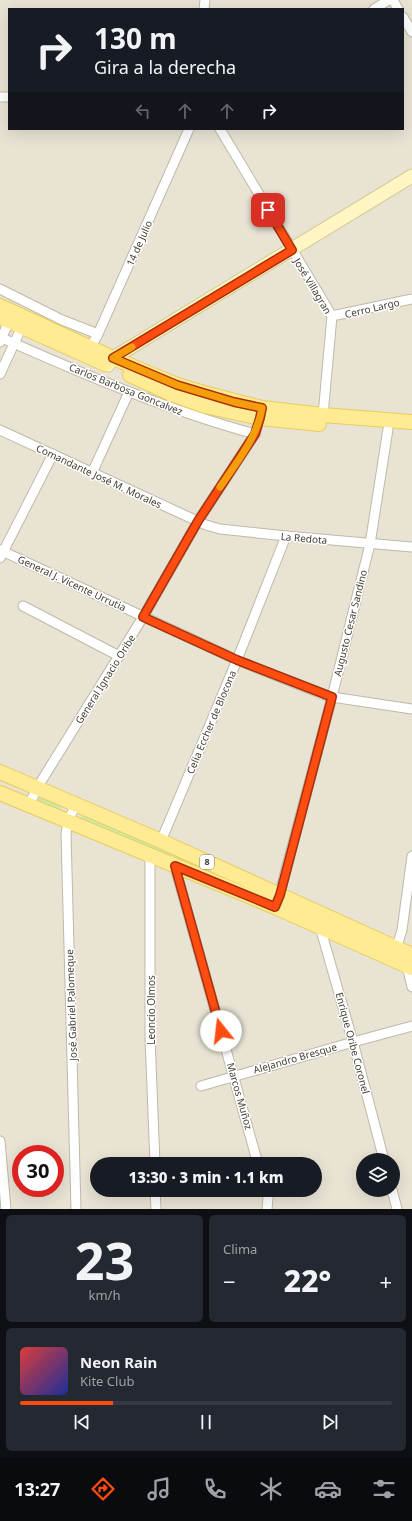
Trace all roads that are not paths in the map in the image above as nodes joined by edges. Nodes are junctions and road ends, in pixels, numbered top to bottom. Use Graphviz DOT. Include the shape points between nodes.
graph roads {
  1 [pos="389,0"];
  2 [pos="376,8"];
  3 [pos="404,19"];
  4 [pos="412,32"];
  5 [pos="189,130"];
  6 [pos="221,130"];
  7 [pos="412,176"];
  8 [pos="292,250"];
  9 [pos="0,289"];
  10 [pos="412,299"];
  11 [pos="0,306"];
  12 [pos="7,316"];
  13 [pos="332,316"];
  14 [pos="24,323"];
  15 [pos="98,334"];
  16 [pos="1,339"];
  17 [pos="14,343"];
  18 [pos="89,352"];
  19 [pos="110,362"];
  20 [pos="0,374"];
  21 [pos="129,392"];
  22 [pos="262,413"];
  23 [pos="322,415"];
  24 [pos="412,422"];
  25 [pos="388,429"];
  26 [pos="0,430"];
  27 [pos="412,431"];
  28 [pos="255,434"];
  29 [pos="53,454"];
  30 [pos="92,473"];
  31 [pos="198,521"];
  32 [pos="286,536"];
  33 [pos="370,544"];
  34 [pos="412,547"];
  35 [pos="1,553"];
  36 [pos="23,606"];
  37 [pos="143,617"];
  38 [pos="119,656"];
  39 [pos="237,660"];
  40 [pos="332,697"];
  41 [pos="412,709"];
  42 [pos="0,772"];
  43 [pos="37,788"];
  44 [pos="0,793"];
  45 [pos="76,804"];
  46 [pos="29,805"];
  47 [pos="68,821"];
  48 [pos="161,841"];
  49 [pos="150,855"];
  50 [pos="412,856"];
  51 [pos="175,866"];
  52 [pos="278,901"];
  53 [pos="320,927"];
  54 [pos="395,954"];
  55 [pos="411,961"];
  56 [pos="412,987"];
  57 [pos="412,1026"];
  58 [pos="353,1042"];
  59 [pos="234,1076"];
  60 [pos="201,1086"];
  61 [pos="0,1141"];
  62 [pos="382,1153"];
  63 [pos="155,1157"];
  64 [pos="256,1157"];
  65 [pos="155,1197"];
  66 [pos="267,1197"];
  67 [pos="394,1197"];
  68 [pos="6,1209"];
  69 [pos="76,1209"];
  70 [pos="156,1209"];
  71 [pos="267,1209"];
  72 [pos="397,1209"];
  1 -- 2 [label="street"];
  3 -- 4 [label="street"];
  5 -- 15 [label="street, 14 de Julio"];
  6 -- 8 [label="street, José Villagran"];
  7 -- 8 [label="street"];
  8 -- 13 [label="street, José Villagran"];
  8 -- 19 [label="street"];
  9 -- 15 [label="street" via="62,320"];
  10 -- 13 [label="street, Cerro Largo"];
  11 -- 12 [label="main road"];
  12 -- 14 [label="main road"];
  12 -- 16 [label="street"];
  13 -- 23 [label="street, José Villagran"];
  14 -- 17 [label="street"];
  14 -- 18 [label="main road"];
  15 -- 18 [label="street, 14 de Julio"];
  16 -- 17 [label="street, Carlos Barbosa Goncalvez"];
  17 -- 20 [label="street"];
  17 -- 21 [label="street, Carlos Barbosa Goncalvez"];
  18 -- 19 [label="main road"];
  19 -- 22 [label="main road"];
  21 -- 28 [label="street, Carlos Barbosa Goncalvez" via="210,422"];
  21 -- 30 [label="street"];
  22 -- 23 [label="main road"];
  22 -- 25 [label="main road"];
  22 -- 28 [label="street, General Ignacio Oribe"];
  23 -- 24 [label="main road"];
  25 -- 27 [label="main road"];
  25 -- 33 [label="street, Augusto Cesar Sandino"];
  26 -- 29 [label="street, Comandante José M. Morales"];
  28 -- 31 [label="street, General Ignacio Oribe"];
  29 -- 30 [label="street, Comandante José M. Morales"];
  29 -- 35 [label="street"];
  30 -- 31 [label="street, Comandante José M. Morales"];
  31 -- 32 [label="street, La Redota" via="220,528"];
  31 -- 37 [label="street, General Ignacio Oribe"];
  32 -- 33 [label="street, La Redota"];
  32 -- 39 [label="street, Celia Eccher de Blocona"];
  33 -- 34 [label="street, La Redota"];
  33 -- 40 [label="street, Augusto Cesar Sandino"];
  35 -- 37 [label="street, General J. Vicente Urrutia"];
  36 -- 38 [label="street"];
  37 -- 38 [label="street, General Ignacio Oribe"];
  37 -- 39 [label="street, General J. Vicente Urrutia"];
  38 -- 43 [label="street, General Ignacio Oribe"];
  39 -- 40 [label="street, General J. Vicente Urrutia"];
  39 -- 48 [label="street, Celia Eccher de Blocona"];
  40 -- 41 [label="street, General J. Vicente Urrutia"];
  40 -- 52 [label="street, Augusto Cesar Sandino"];
  42 -- 43 [label="main road, 8"];
  43 -- 45 [label="main road, 8"];
  43 -- 46 [label="street, General Ignacio Oribe"];
  44 -- 46 [label="main road, 8"];
  45 -- 47 [label="street, José Gabriel Palomeque"];
  45 -- 48 [label="main road, 8"];
  46 -- 47 [label="main road, 8"];
  47 -- 49 [label="main road, 8"];
  47 -- 69 [label="street, José Gabriel Palomeque" via="66,834"];
  48 -- 52 [label="main road, 8"];
  49 -- 51 [label="main road, 8"];
  49 -- 63 [label="street, Leoncio Olmos" via="150,1037"];
  50 -- 54 [label="street" via="402,930"];
  51 -- 52 [label="main road, 8"];
  51 -- 59 [label="street, Marcos Muñoz"];
  52 -- 53 [label="main road, 8"];
  52 -- 54 [label="main road, 8"];
  53 -- 54 [label="main road, 8"];
  53 -- 58 [label="street, Enrique Oribe Coronel"];
  54 -- 55 [label="main road, 8"];
  55 -- 56 [label="street"];
  57 -- 58 [label="street, Alejandro Bresque"];
  58 -- 59 [label="street, Alejandro Bresque"];
  58 -- 62 [label="street, Enrique Oribe Coronel"];
  59 -- 60 [label="street, Alejandro Bresque"];
  59 -- 64 [label="street, Marcos Muñoz"];
  61 -- 68 [label="street"];
  65 -- 70 [label="street"];
  66 -- 71 [label="street"];
  67 -- 72 [label="street"];
}
